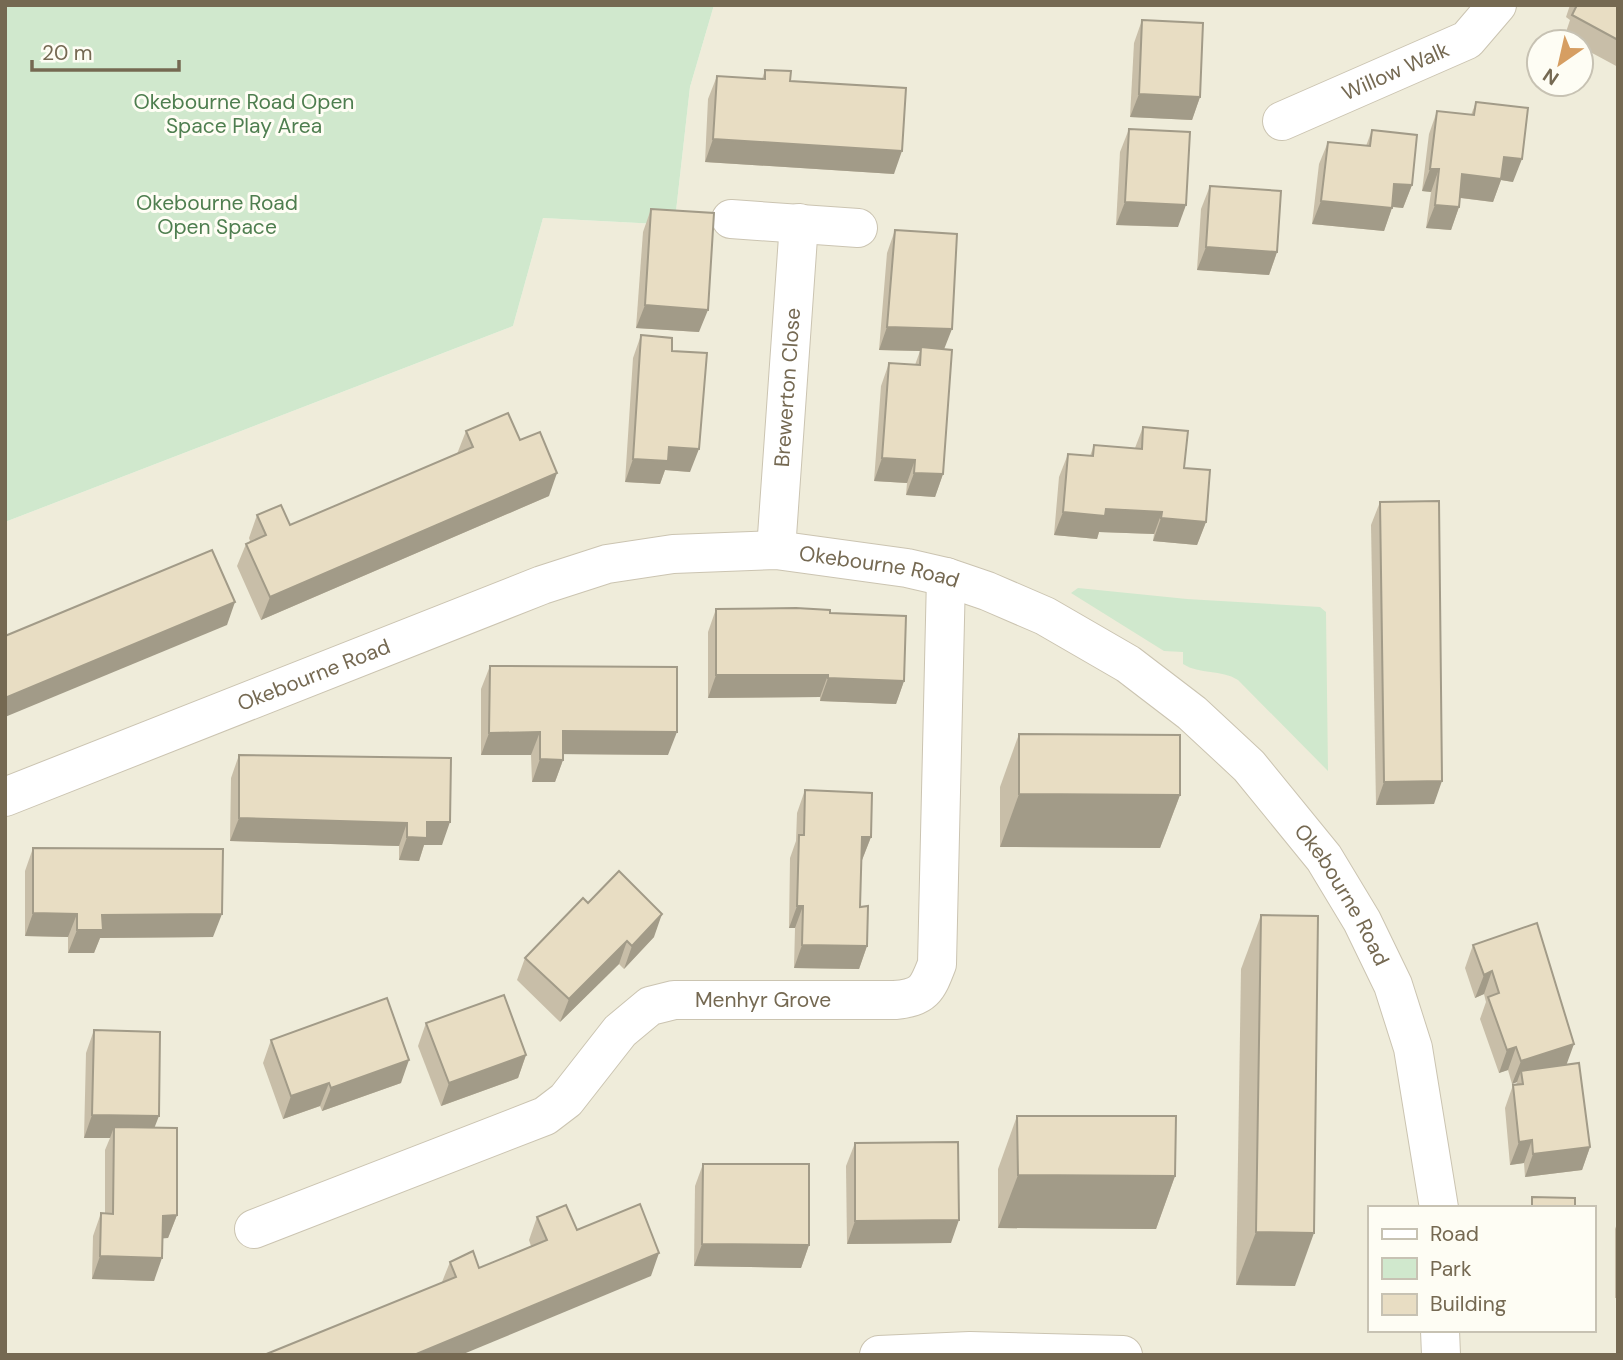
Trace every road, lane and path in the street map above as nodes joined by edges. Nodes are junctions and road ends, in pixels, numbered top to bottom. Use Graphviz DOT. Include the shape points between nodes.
graph roads {
  1 [pos="1497,5"];
  2 [pos="1282,121"];
  3 [pos="731,219"];
  4 [pos="799,223"];
  5 [pos="859,228"];
  6 [pos="776,550"];
  7 [pos="946,577"];
  8 [pos="5,797"];
  9 [pos="1439,1206"];
  10 [pos="254,1229"];
  11 [pos="1440,1332"];
  12 [pos="879,1355"];
  13 [pos="1123,1355"];
  14 [pos="1441,1355"];
  1 -- 2 [label="street, Willow Walk" via="1467,40"];
  3 -- 4 [label="street"];
  4 -- 5 [label="street"];
  4 -- 6 [label="street, Brewerton Close"];
  6 -- 7 [label="street, Okebourne Road"];
  6 -- 8 [label="street, Okebourne Road" via="673,554 607,564 542,584"];
  7 -- 9 [label="street, Okebourne Road" via="1045,616 1128,664 1250,766 1324,858 1362,921 1397,998 1413,1048"];
  7 -- 10 [label="street, Menhyr Grove" via="937,964 927,989 895,1000 674,1000 650,1006 620,1031 566,1100 545,1116"];
  11 -- 14 [label="street"];
  12 -- 13 [label="street" via="970,1351"];
}
